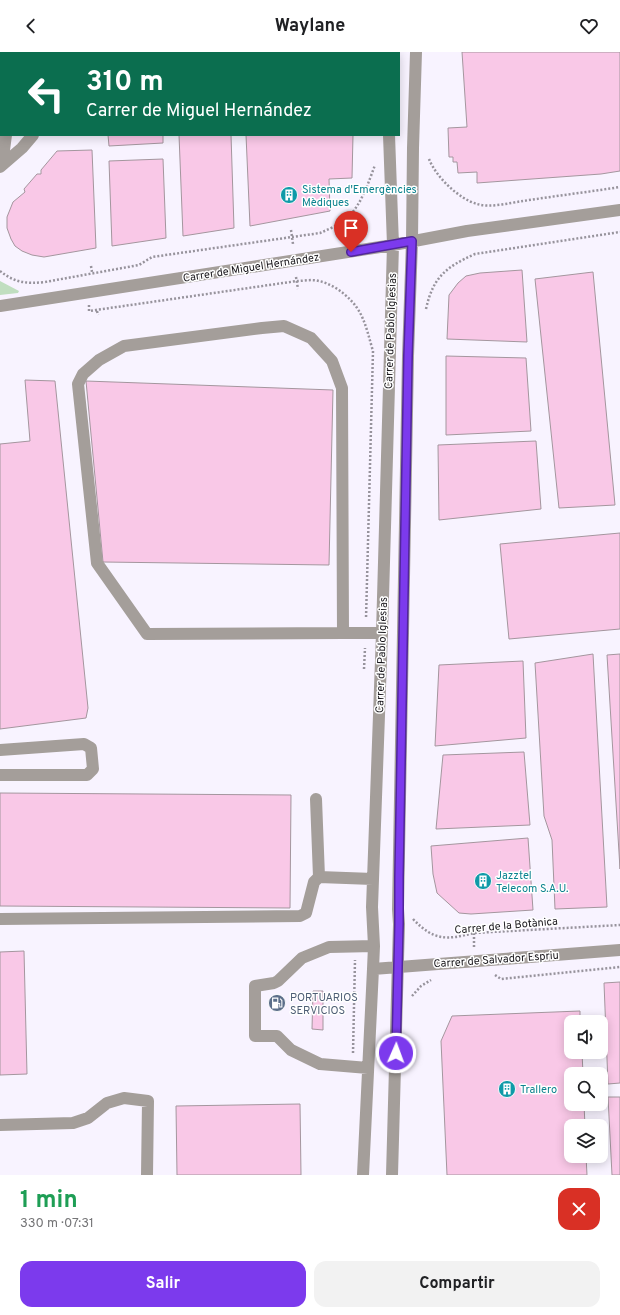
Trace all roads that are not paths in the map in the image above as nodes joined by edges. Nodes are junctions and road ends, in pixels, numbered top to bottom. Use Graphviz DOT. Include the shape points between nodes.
graph roads {
  1 [pos="416,52"];
  2 [pos="6,136"];
  3 [pos="32,136"];
  4 [pos="389,136"];
  5 [pos="1,166"];
  6 [pos="620,210"];
  7 [pos="412,241"];
  8 [pos="393,245"];
  9 [pos="0,306"];
  10 [pos="343,633"];
  11 [pos="382,633"];
  12 [pos="0,750"];
  13 [pos="0,776"];
  14 [pos="316,799"];
  15 [pos="319,877"];
  16 [pos="373,879"];
  17 [pos="0,919"];
  18 [pos="374,946"];
  19 [pos="620,950"];
  20 [pos="398,967"];
  21 [pos="373,969"];
  22 [pos="368,1068"];
  23 [pos="0,1125"];
  24 [pos="147,1175"];
  25 [pos="363,1175"];
  26 [pos="392,1175"];
  1 -- 7 [label="street, Carrer de Pablo Iglesias"];
  2 -- 5 [label="street"];
  3 -- 5 [label="street"];
  4 -- 8 [label="street, Carrer de Pablo Iglesias"];
  6 -- 7 [label="street, Carrer de Miguel Hernández"];
  7 -- 8 [label="street, Carrer de Miguel Hernández"];
  7 -- 20 [label="street, Carrer de Pablo Iglesias"];
  8 -- 9 [label="street, Carrer de Miguel Hernández"];
  8 -- 11 [label="street, Carrer de Pablo Iglesias"];
  10 -- 10 [label="street" via="147,634 97,563 78,384 83,374 99,360 124,346 284,326 311,338 332,361 342,388"];
  10 -- 11 [label="street"];
  11 -- 16 [label="street, Carrer de Pablo Iglesias"];
  12 -- 13 [label="street" via="84,744 92,748 94,769 87,775"];
  14 -- 15 [label="street"];
  15 -- 16 [label="street"];
  15 -- 17 [label="street" via="314,882 306,913 300,916"];
  16 -- 18 [label="street, Carrer de Pablo Iglesias"];
  18 -- 21 [label="street, Carrer de Pablo Iglesias"];
  18 -- 22 [label="street" via="329,947 302,958 278,981 255,986 255,1036 277,1036 291,1050 320,1064"];
  19 -- 20 [label="street, Carrer de Salvador Espriu"];
  20 -- 21 [label="street, Carrer de Salvador Espriu"];
  20 -- 26 [label="street, Carrer de Pablo Iglesias"];
  21 -- 22 [label="street, Carrer de Pablo Iglesias"];
  22 -- 25 [label="street, Carrer de Pablo Iglesias"];
  23 -- 24 [label="street" via="73,1123 88,1118 107,1103 124,1098 148,1101"];
}
